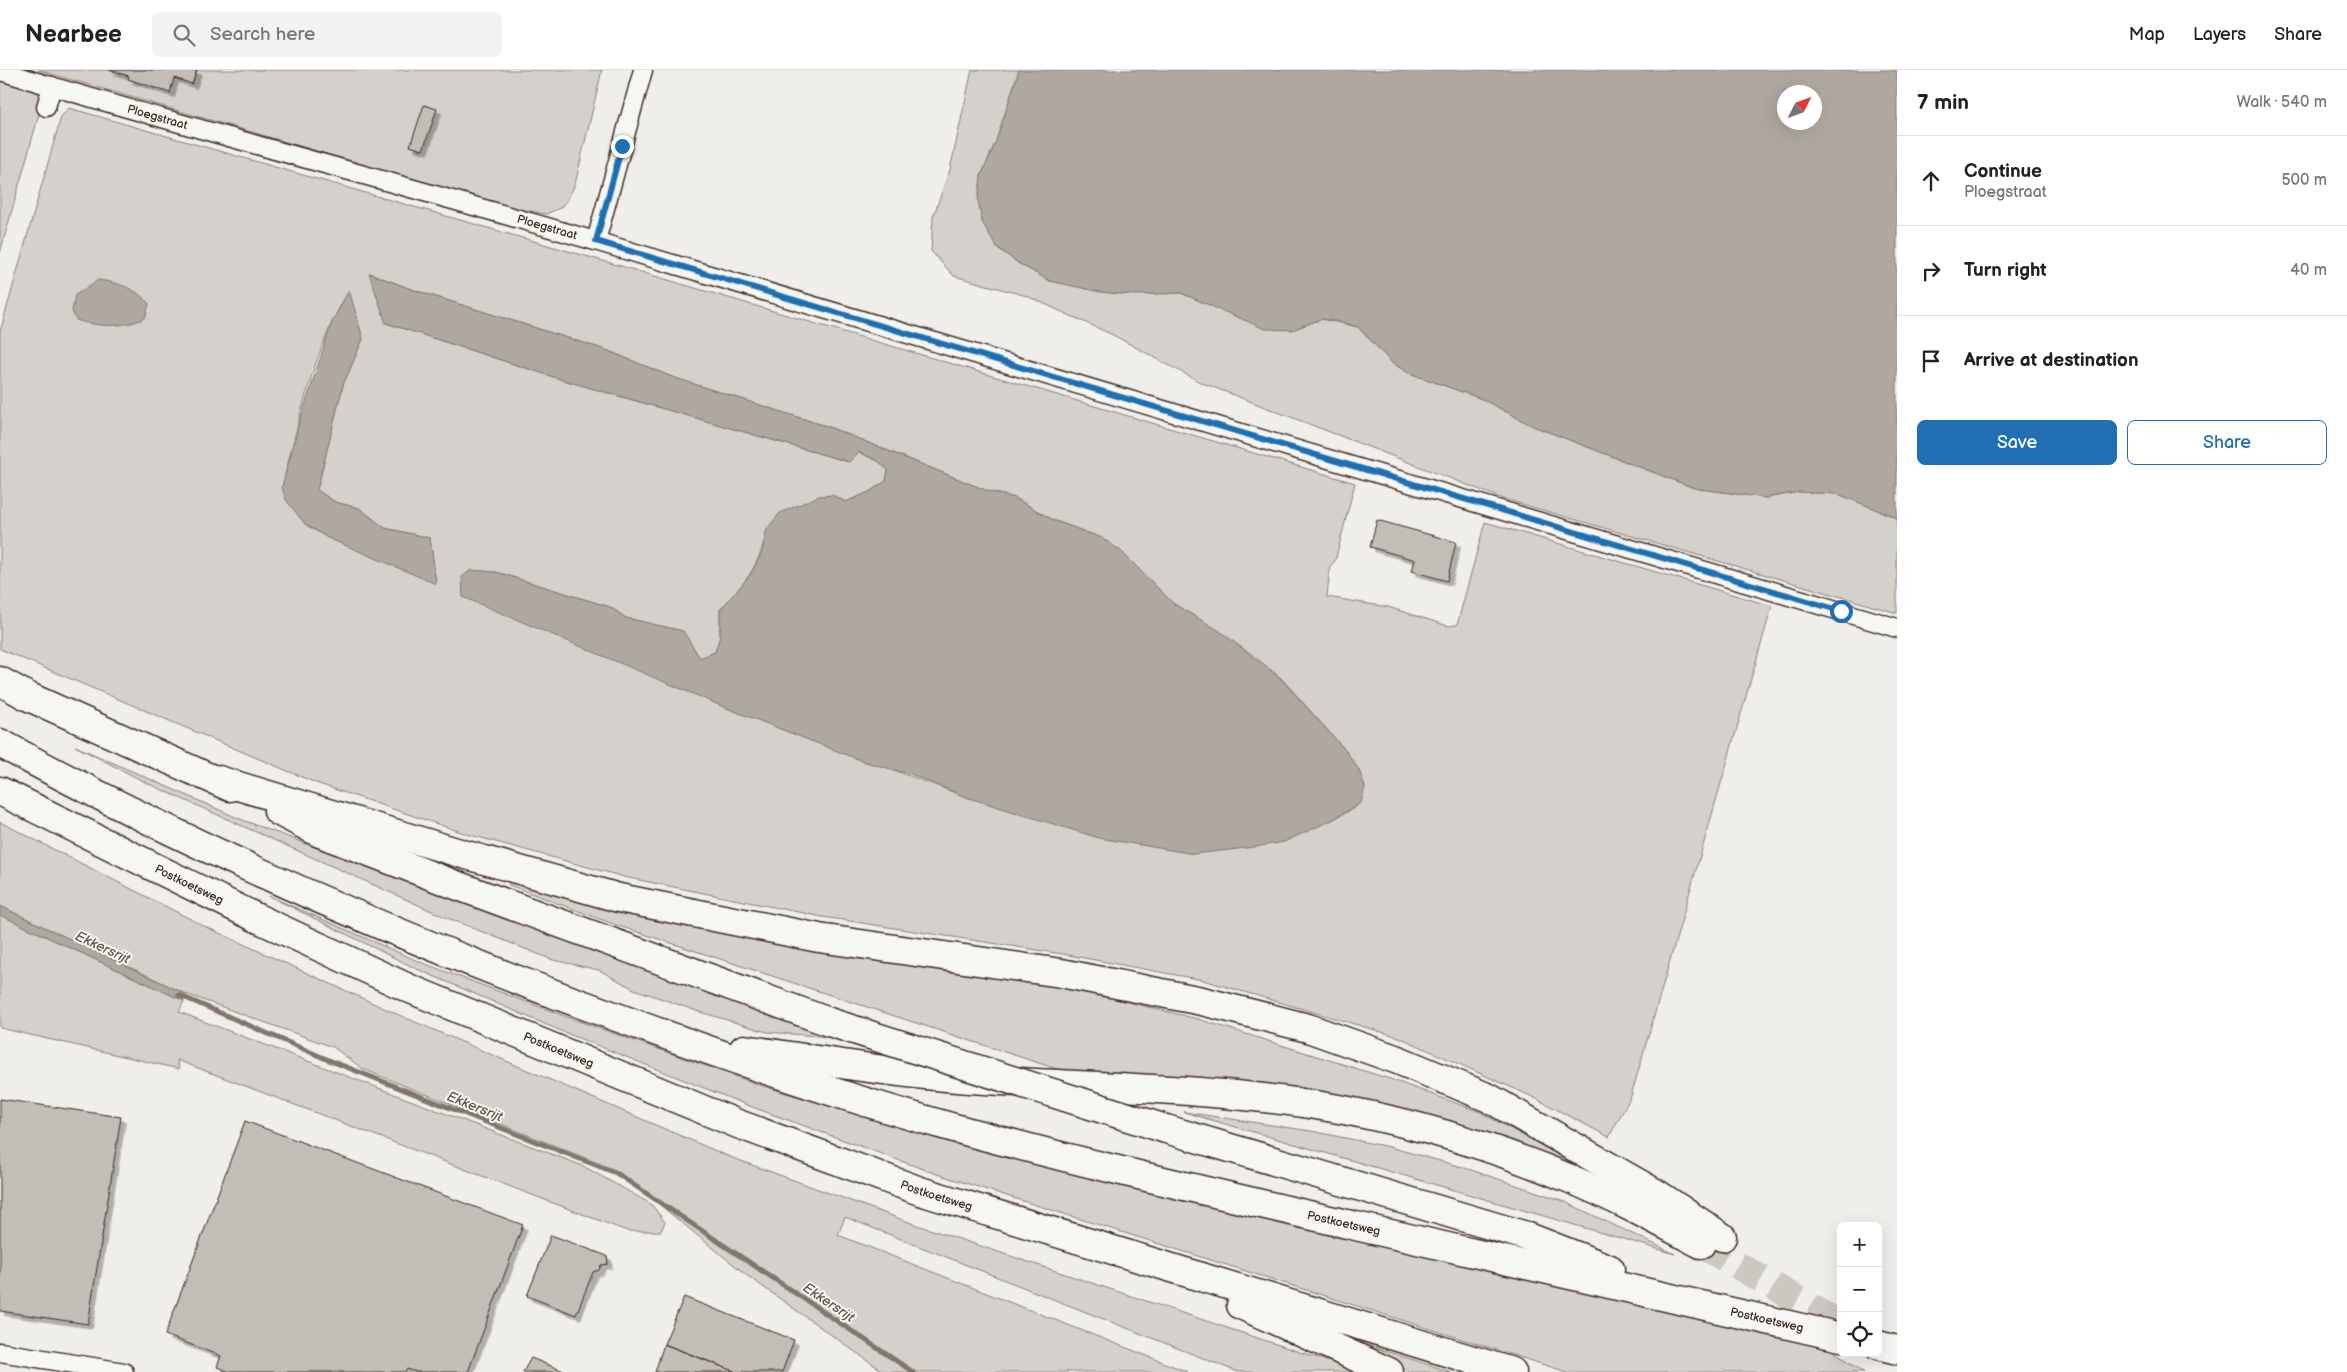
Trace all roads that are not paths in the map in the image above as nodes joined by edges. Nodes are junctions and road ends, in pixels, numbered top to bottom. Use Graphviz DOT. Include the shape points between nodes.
graph roads {
  1 [pos="644,70"];
  2 [pos="0,71"];
  3 [pos="52,86"];
  4 [pos="46,107"];
  5 [pos="596,241"];
  6 [pos="1897,628"];
  7 [pos="0,681"];
  8 [pos="0,743"];
  9 [pos="215,779"];
  10 [pos="0,791"];
  11 [pos="680,1040"];
  12 [pos="1139,1260"];
  13 [pos="1695,1302"];
  14 [pos="1837,1335"];
  15 [pos="1882,1346"];
  16 [pos="1897,1350"];
  17 [pos="0,1352"];
  18 [pos="124,1372"];
  19 [pos="1389,1372"];
  20 [pos="1512,1372"];
  1 -- 5 [label="street"];
  2 -- 3 [label="street, Ploegstraat"];
  3 -- 4 [label="street"];
  3 -- 5 [label="street, Ploegstraat"];
  5 -- 6 [label="street, Ploegstraat"];
  7 -- 9 [label="highway, Postkoetsweg"];
  8 -- 11 [label="highway, Postkoetsweg" via="136,814 274,880 546,992"];
  9 -- 11 [label="highway, Postkoetsweg" via="619,898 819,938 1061,973 1202,1001 1308,1028 1398,1060 1489,1098 1657,1194 1712,1240 1568,1178 1468,1143 1393,1122 1316,1106 1129,1087 968,1079"];
  9 -- 13 [label="highway, Postkoetsweg, bridge" via="320,833 829,1022 1166,1129 1524,1235"];
  10 -- 12 [label="highway, Postkoetsweg" via="257,918 548,1048 738,1124 920,1191"];
  11 -- 13 [label="highway, Postkoetsweg" via="955,1128 1151,1179"];
  12 -- 19 [label="highway, Postkoetsweg"];
  12 -- 20 [label="highway, Postkoetsweg"];
  13 -- 14 [label="highway, Postkoetsweg"];
  15 -- 16 [label="highway"];
  17 -- 18 [label="street"];
}
